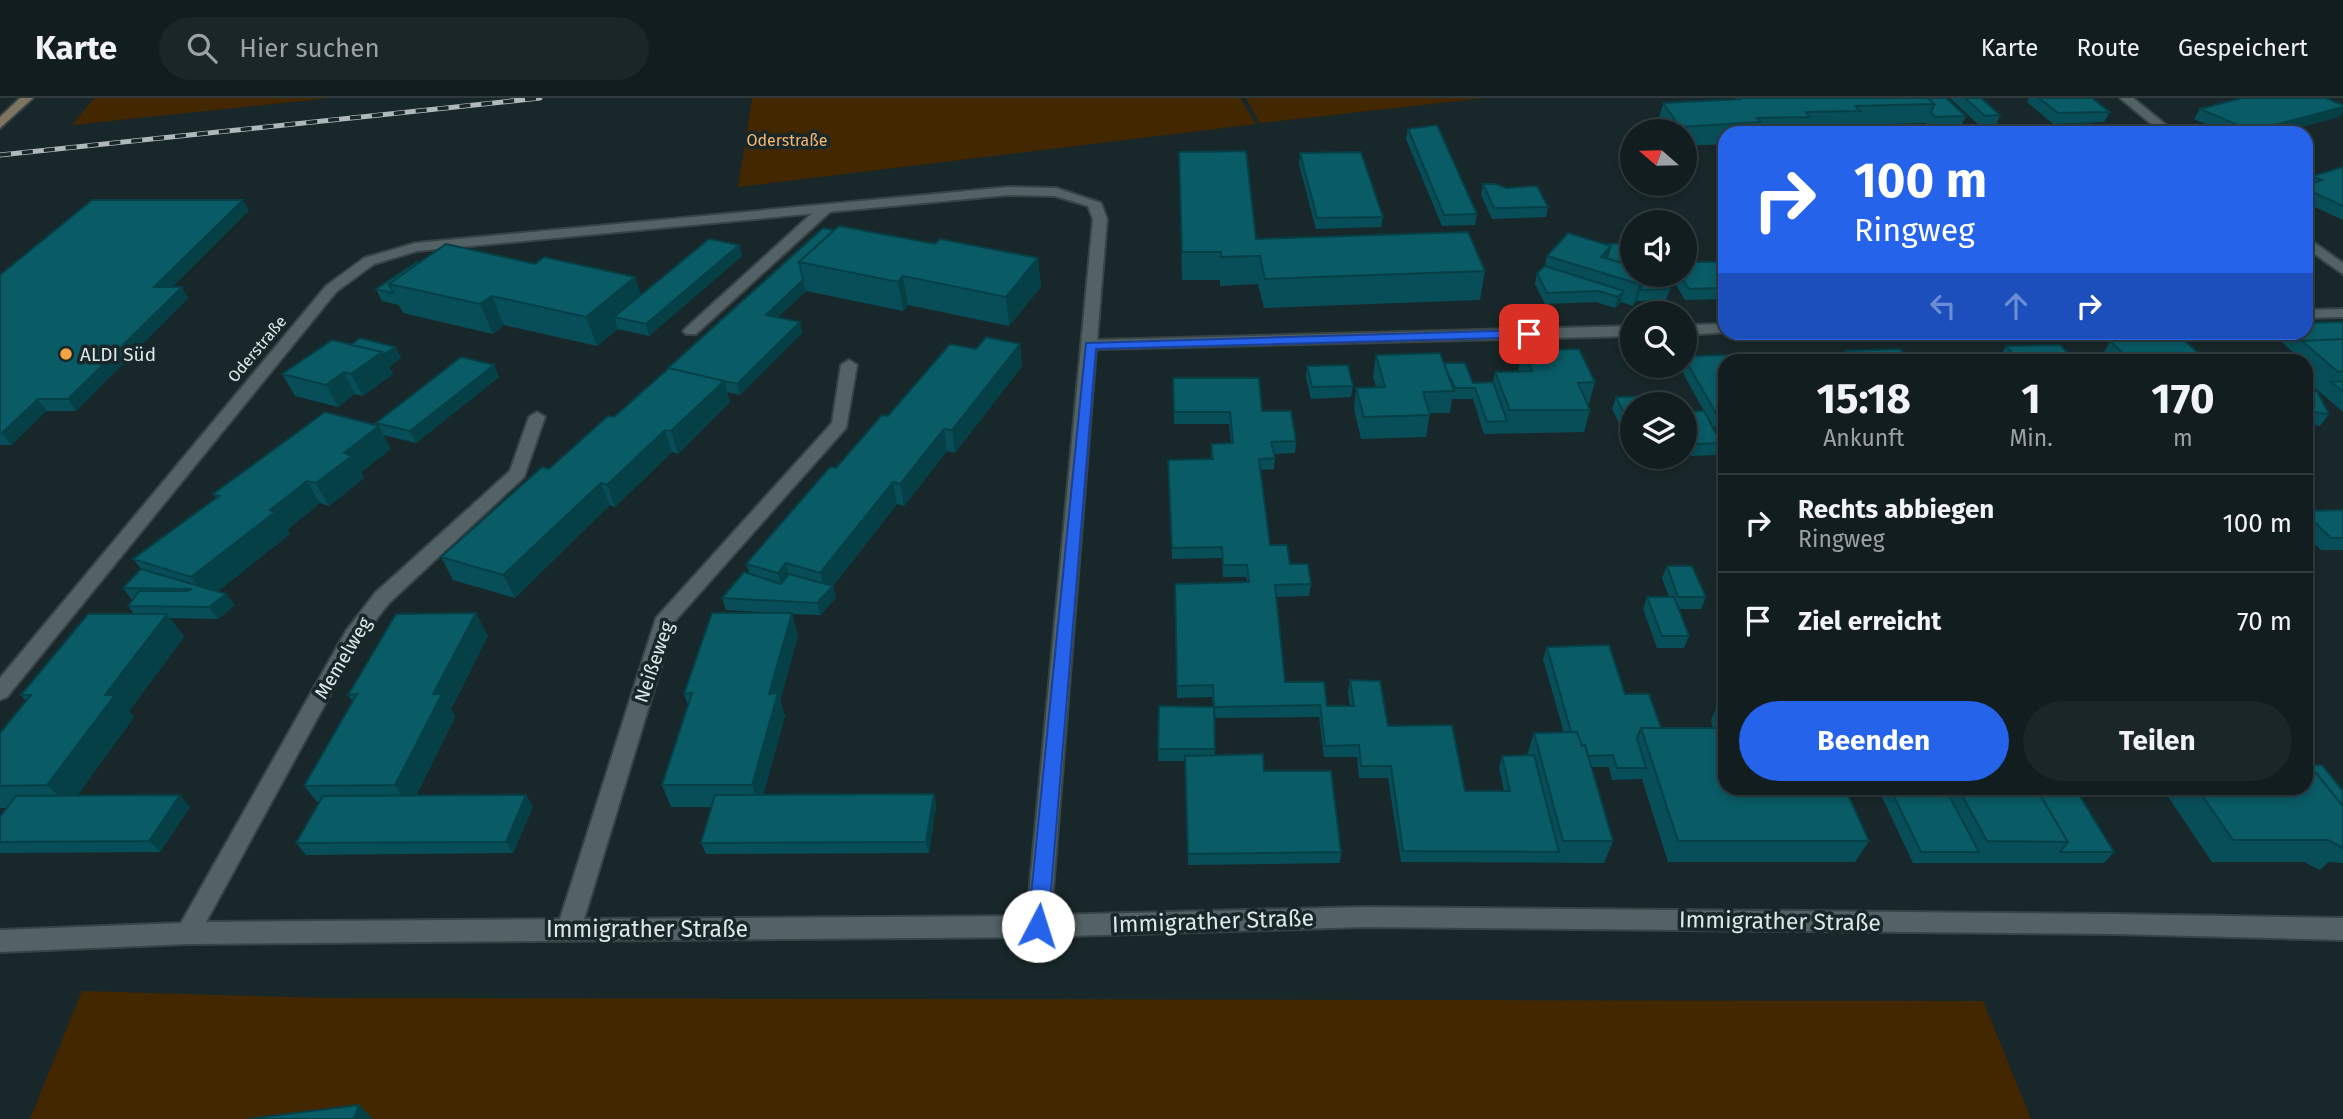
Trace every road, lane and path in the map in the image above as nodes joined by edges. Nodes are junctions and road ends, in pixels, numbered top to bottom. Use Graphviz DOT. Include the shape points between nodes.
graph roads {
  1 [pos="2126,98"];
  2 [pos="23,101"];
  3 [pos="0,124"];
  4 [pos="2161,126"];
  5 [pos="825,209"];
  6 [pos="2313,246"];
  7 [pos="2343,270"];
  8 [pos="2343,313"];
  9 [pos="2313,314"];
  10 [pos="1718,329"];
  11 [pos="1697,330"];
  12 [pos="691,331"];
  13 [pos="1620,331"];
  14 [pos="1090,345"];
  15 [pos="849,365"];
  16 [pos="537,417"];
  17 [pos="0,692"];
  18 [pos="1038,926"];
  19 [pos="569,929"];
  20 [pos="2343,929"];
  21 [pos="188,933"];
  22 [pos="0,941"];
  1 -- 4 [label="street"];
  2 -- 3 [label="main road"];
  5 -- 12 [label="street"];
  5 -- 14 [label="street, Oderstraße" via="1009,191 1056,192 1094,203 1100,219"];
  5 -- 17 [label="street, Oderstraße" via="416,247 369,261 331,289"];
  6 -- 7 [label="street"];
  8 -- 9 [label="street"];
  10 -- 11 [label="street"];
  13 -- 14 [label="street"];
  14 -- 18 [label="street"];
  15 -- 19 [label="street, Neißeweg" via="840,424 666,618"];
  16 -- 21 [label="street, Memelweg" via="518,473 382,598 352,636"];
  18 -- 19 [label="street, Immigrather Straße"];
  18 -- 20 [label="street, Immigrather Straße" via="1364,917"];
  19 -- 21 [label="street, Immigrather Straße"];
  21 -- 22 [label="street, Immigrather Straße"];
}
